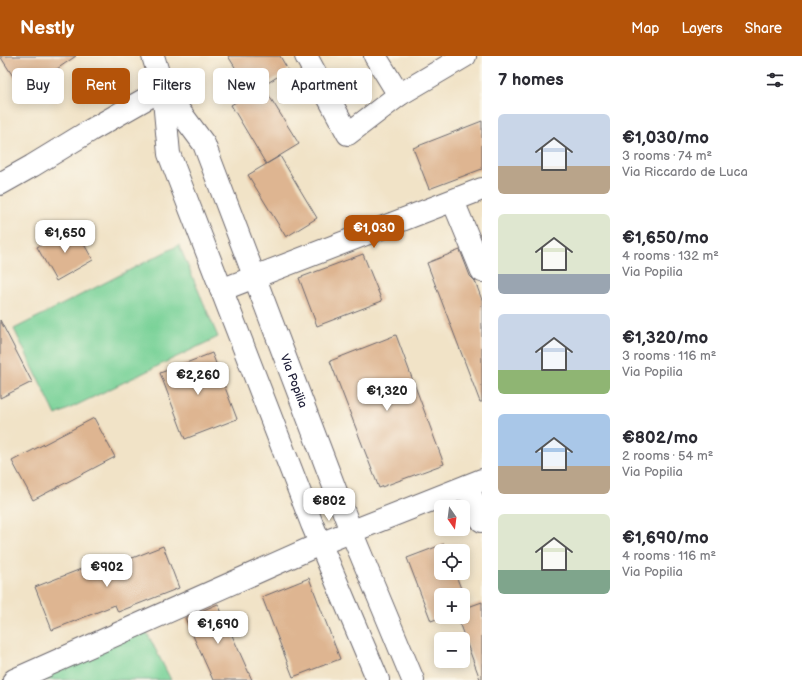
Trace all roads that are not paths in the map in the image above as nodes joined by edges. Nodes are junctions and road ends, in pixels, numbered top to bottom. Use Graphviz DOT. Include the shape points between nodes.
graph roads {
  1 [pos="153,56"];
  2 [pos="306,56"];
  3 [pos="375,56"];
  4 [pos="465,56"];
  5 [pos="157,68"];
  6 [pos="399,96"];
  7 [pos="138,104"];
  8 [pos="164,104"];
  9 [pos="174,104"];
  10 [pos="0,184"];
  11 [pos="482,189"];
  12 [pos="453,201"];
  13 [pos="482,271"];
  14 [pos="254,277"];
  15 [pos="221,290"];
  16 [pos="474,483"];
  17 [pos="482,521"];
  18 [pos="351,531"];
  19 [pos="320,544"];
  20 [pos="14,680"];
  21 [pos="378,680"];
  22 [pos="413,680"];
  1 -- 5 [label="street, Via Popilia"];
  2 -- 6 [label="street" via="348,134"];
  3 -- 6 [label="street"];
  4 -- 6 [label="street"];
  7 -- 10 [label="street"];
  8 -- 15 [label="street, Via Popilia" via="169,154"];
  9 -- 14 [label="street, Via Popilia" via="204,144"];
  11 -- 12 [label="street"];
  12 -- 13 [label="street"];
  12 -- 14 [label="street"];
  14 -- 15 [label="street"];
  14 -- 18 [label="street, Via Popilia"];
  15 -- 19 [label="street, Via Popilia"];
  16 -- 17 [label="street"];
  16 -- 18 [label="street"];
  18 -- 19 [label="street"];
  18 -- 22 [label="street, Via Popilia"];
  19 -- 20 [label="street"];
  19 -- 21 [label="street, Via Popilia"];
}
